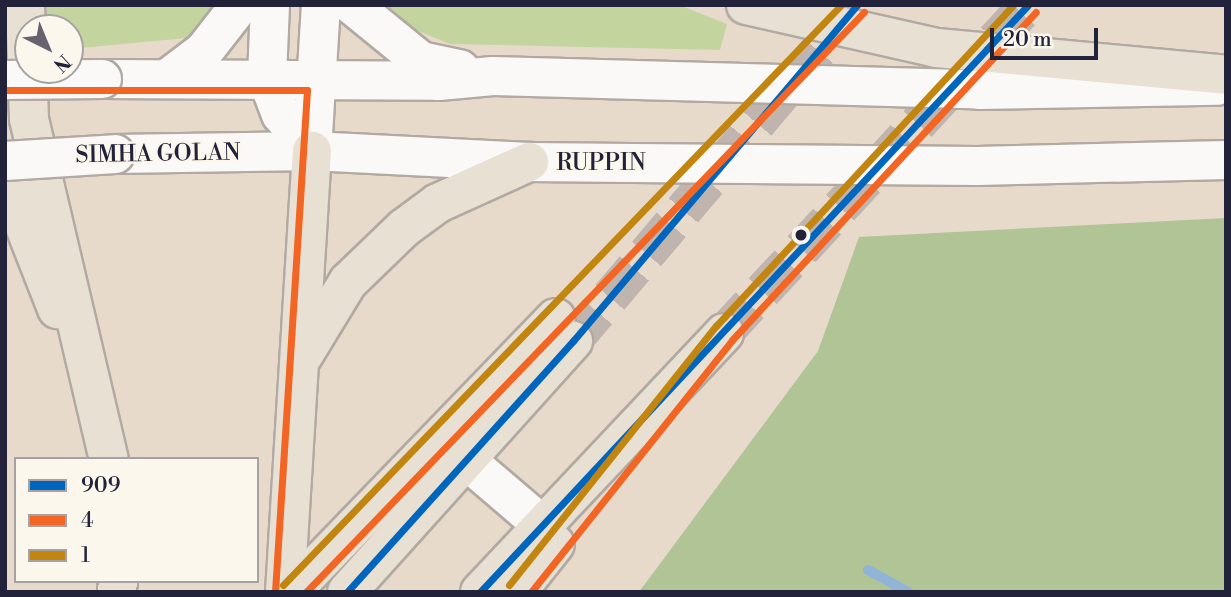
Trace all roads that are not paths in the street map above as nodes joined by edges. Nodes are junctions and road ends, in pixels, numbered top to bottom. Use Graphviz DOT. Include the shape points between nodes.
graph roads {
  1 [pos="25,5"];
  2 [pos="240,5"];
  3 [pos="270,5"];
  4 [pos="321,5"];
  5 [pos="352,5"];
  6 [pos="746,5"];
  7 [pos="1226,75"];
  8 [pos="171,76"];
  9 [pos="493,76"];
  10 [pos="267,78"];
  11 [pos="5,80"];
  12 [pos="318,80"];
  13 [pos="1226,85"];
  14 [pos="312,151"];
  15 [pos="1226,160"];
  16 [pos="5,161"];
  17 [pos="529,162"];
  18 [pos="5,176"];
  19 [pos="300,361"];
  20 [pos="90,385"];
  21 [pos="109,457"];
  22 [pos="466,460"];
  23 [pos="542,525"];
  24 [pos="285,592"];
  25 [pos="291,592"];
  26 [pos="348,592"];
  27 [pos="480,592"];
  28 [pos="517,592"];
  1 -- 20 [label="highway" via="29,119"];
  2 -- 8 [label="street" via="204,51"];
  3 -- 10 [label="street"];
  4 -- 12 [label="street"];
  5 -- 9 [label="street" via="421,61"];
  6 -- 7 [label="highway" via="937,48"];
  8 -- 10 [label="street"];
  8 -- 11 [label="street, bridge"];
  9 -- 12 [label="street"];
  9 -- 13 [label="street" via="980,90"];
  10 -- 12 [label="street"];
  10 -- 14 [label="street" via="281,114"];
  12 -- 14 [label="street"];
  14 -- 16 [label="street, SIMHA GOLAN, bridge"];
  14 -- 17 [label="street, RUPPIN"];
  14 -- 19 [label="highway"];
  15 -- 17 [label="street, RUPPIN"];
  17 -- 19 [label="highway" via="438,203 404,228 348,282"];
  18 -- 20 [label="highway"];
  19 -- 24 [label="highway"];
  20 -- 21 [label="highway"];
  22 -- 23 [label="street"];
  22 -- 25 [label="highway" via="565,329"];
  22 -- 26 [label="highway"];
  23 -- 27 [label="highway"];
  23 -- 28 [label="highway" via="724,333"];
}
